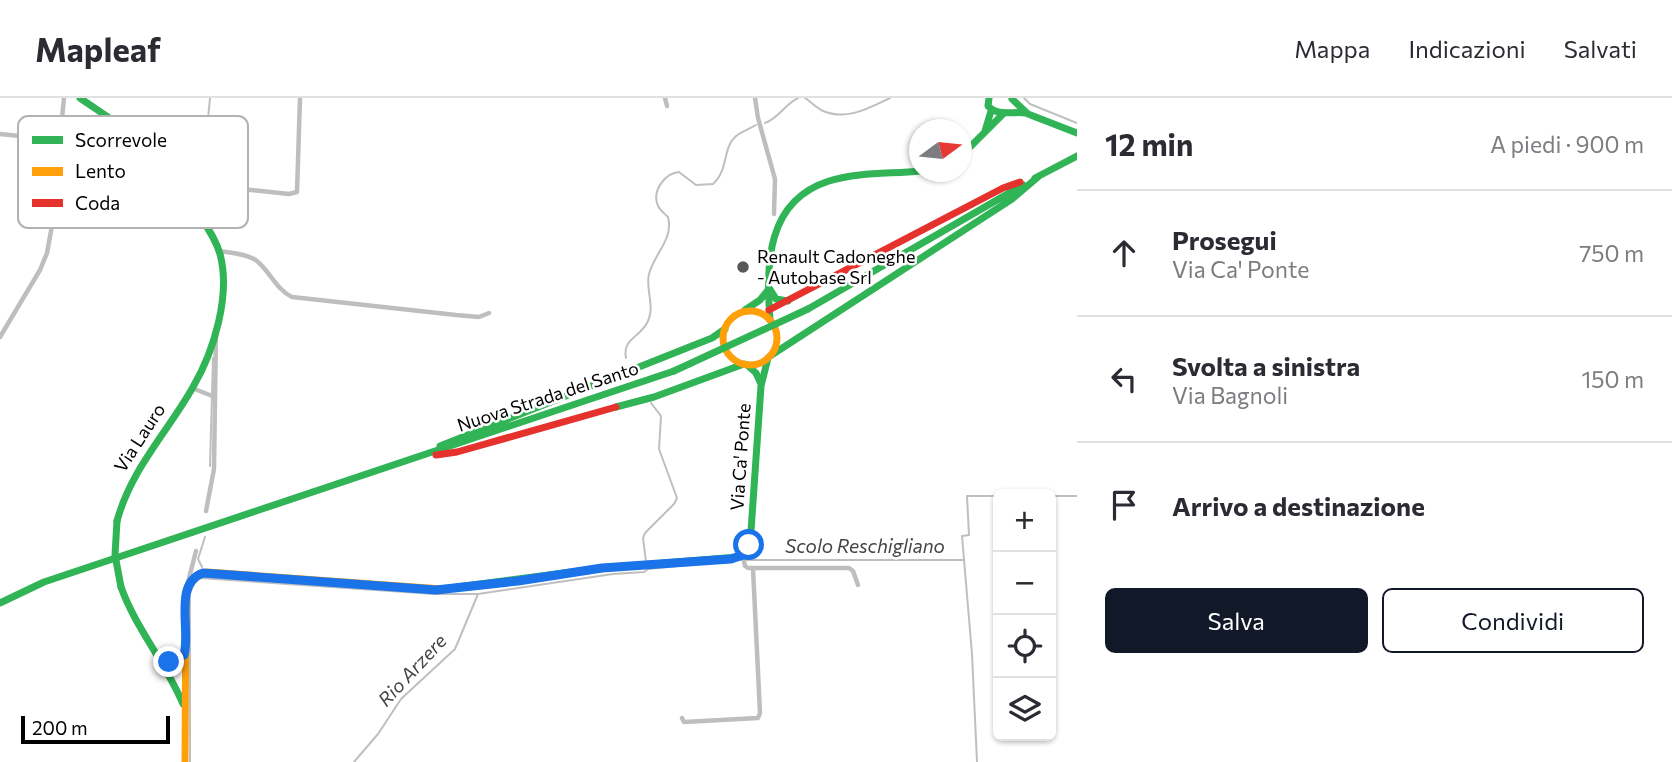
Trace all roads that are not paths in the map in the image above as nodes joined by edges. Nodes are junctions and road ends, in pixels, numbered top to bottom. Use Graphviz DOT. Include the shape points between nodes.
graph roads {
  1 [pos="64,98"];
  2 [pos="80,98"];
  3 [pos="300,98"];
  4 [pos="665,98"];
  5 [pos="755,98"];
  6 [pos="1012,99"];
  7 [pos="987,103"];
  8 [pos="667,106"];
  9 [pos="1006,113"];
  10 [pos="1028,114"];
  11 [pos="62,116"];
  12 [pos="106,116"];
  13 [pos="984,132"];
  14 [pos="1077,133"];
  15 [pos="0,134"];
  16 [pos="18,136"];
  17 [pos="972,144"];
  18 [pos="1077,156"];
  19 [pos="909,172"];
  20 [pos="1039,176"];
  21 [pos="248,190"];
  22 [pos="774,214"];
  23 [pos="51,228"];
  24 [pos="206,228"];
  25 [pos="219,251"];
  26 [pos="769,288"];
  27 [pos="788,301"];
  28 [pos="769,310"];
  29 [pos="489,313"];
  30 [pos="742,313"];
  31 [pos="759,313"];
  32 [pos="770,320"];
  33 [pos="216,329"];
  34 [pos="725,329"];
  35 [pos="0,337"];
  36 [pos="769,357"];
  37 [pos="745,364"];
  38 [pos="761,386"];
  39 [pos="192,388"];
  40 [pos="215,397"];
  41 [pos="416,458"];
  42 [pos="206,511"];
  43 [pos="197,551"];
  44 [pos="743,555"];
  45 [pos="193,563"];
  46 [pos="753,569"];
  47 [pos="203,573"];
  48 [pos="188,583"];
  49 [pos="858,585"];
  50 [pos="0,603"];
  51 [pos="186,650"];
  52 [pos="163,665"];
  53 [pos="184,709"];
  54 [pos="682,718"];
  55 [pos="185,762"];
  1 -- 11 [label="street"];
  2 -- 12 [label="main road, Via Lauro"];
  3 -- 21 [label="street" via="297,192"];
  4 -- 8 [label="street"];
  5 -- 22 [label="street" via="775,179"];
  6 -- 9 [label="main road"];
  6 -- 10 [label="main road"];
  7 -- 9 [label="main road"];
  7 -- 13 [label="main road"];
  9 -- 10 [label="main road"];
  9 -- 13 [label="main road"];
  10 -- 14 [label="main road"];
  13 -- 17 [label="main road"];
  15 -- 16 [label="street"];
  18 -- 20 [label="main road, Nuova Strada del Santo"];
  19 -- 26 [label="main road" via="839,179 820,184 797,199 775,228"];
  20 -- 27 [label="main road" via="1003,188"];
  20 -- 36 [label="main road" via="1012,199"];
  20 -- 41 [label="main road, Nuova Strada del Santo, bridge" via="749,339 674,371"];
  23 -- 35 [label="street" via="40,270"];
  24 -- 25 [label="main road, Via Lauro"];
  25 -- 29 [label="street" via="258,262 282,292 292,297 479,317"];
  25 -- 33 [label="main road, Via Lauro" via="222,272"];
  26 -- 27 [label="main road" via="776,299"];
  26 -- 28 [label="main road"];
  26 -- 30 [label="main road"];
  27 -- 28 [label="main road"];
  28 -- 31 [label="main road"];
  28 -- 32 [label="main road"];
  30 -- 31 [label="main road"];
  30 -- 34 [label="main road"];
  31 -- 32 [label="main road"];
  32 -- 36 [label="main road" via="777,338"];
  33 -- 39 [label="main road, Via Lauro"];
  33 -- 40 [label="street, Via Lauro"];
  34 -- 37 [label="main road" via="725,348"];
  34 -- 41 [label="main road"];
  36 -- 37 [label="main road" via="758,364"];
  36 -- 38 [label="main road, Via Ca' Ponte"];
  37 -- 38 [label="main road, Via Ca' Ponte" via="756,373"];
  37 -- 41 [label="main road" via="562,424"];
  38 -- 44 [label="main road, Via Ca' Ponte" via="751,531"];
  39 -- 40 [label="street"];
  39 -- 52 [label="main road, Via Lauro, bridge" via="138,467 117,521 115,555 121,587"];
  40 -- 42 [label="street, Via Lauro" via="214,469"];
  41 -- 50 [label="main road, Nuova Strada del Santo" via="44,582"];
  43 -- 45 [label="street"];
  44 -- 46 [label="street" via="745,566"];
  44 -- 47 [label="main road" via="450,589"];
  45 -- 47 [label="street"];
  45 -- 48 [label="street"];
  46 -- 49 [label="street" via="849,568"];
  46 -- 54 [label="street" via="758,718 695,722"];
  47 -- 48 [label="main road"];
  48 -- 51 [label="main road"];
  51 -- 52 [label="main road"];
  51 -- 53 [label="main road"];
  52 -- 53 [label="main road, Via Lauro"];
  53 -- 55 [label="main road"];
}
